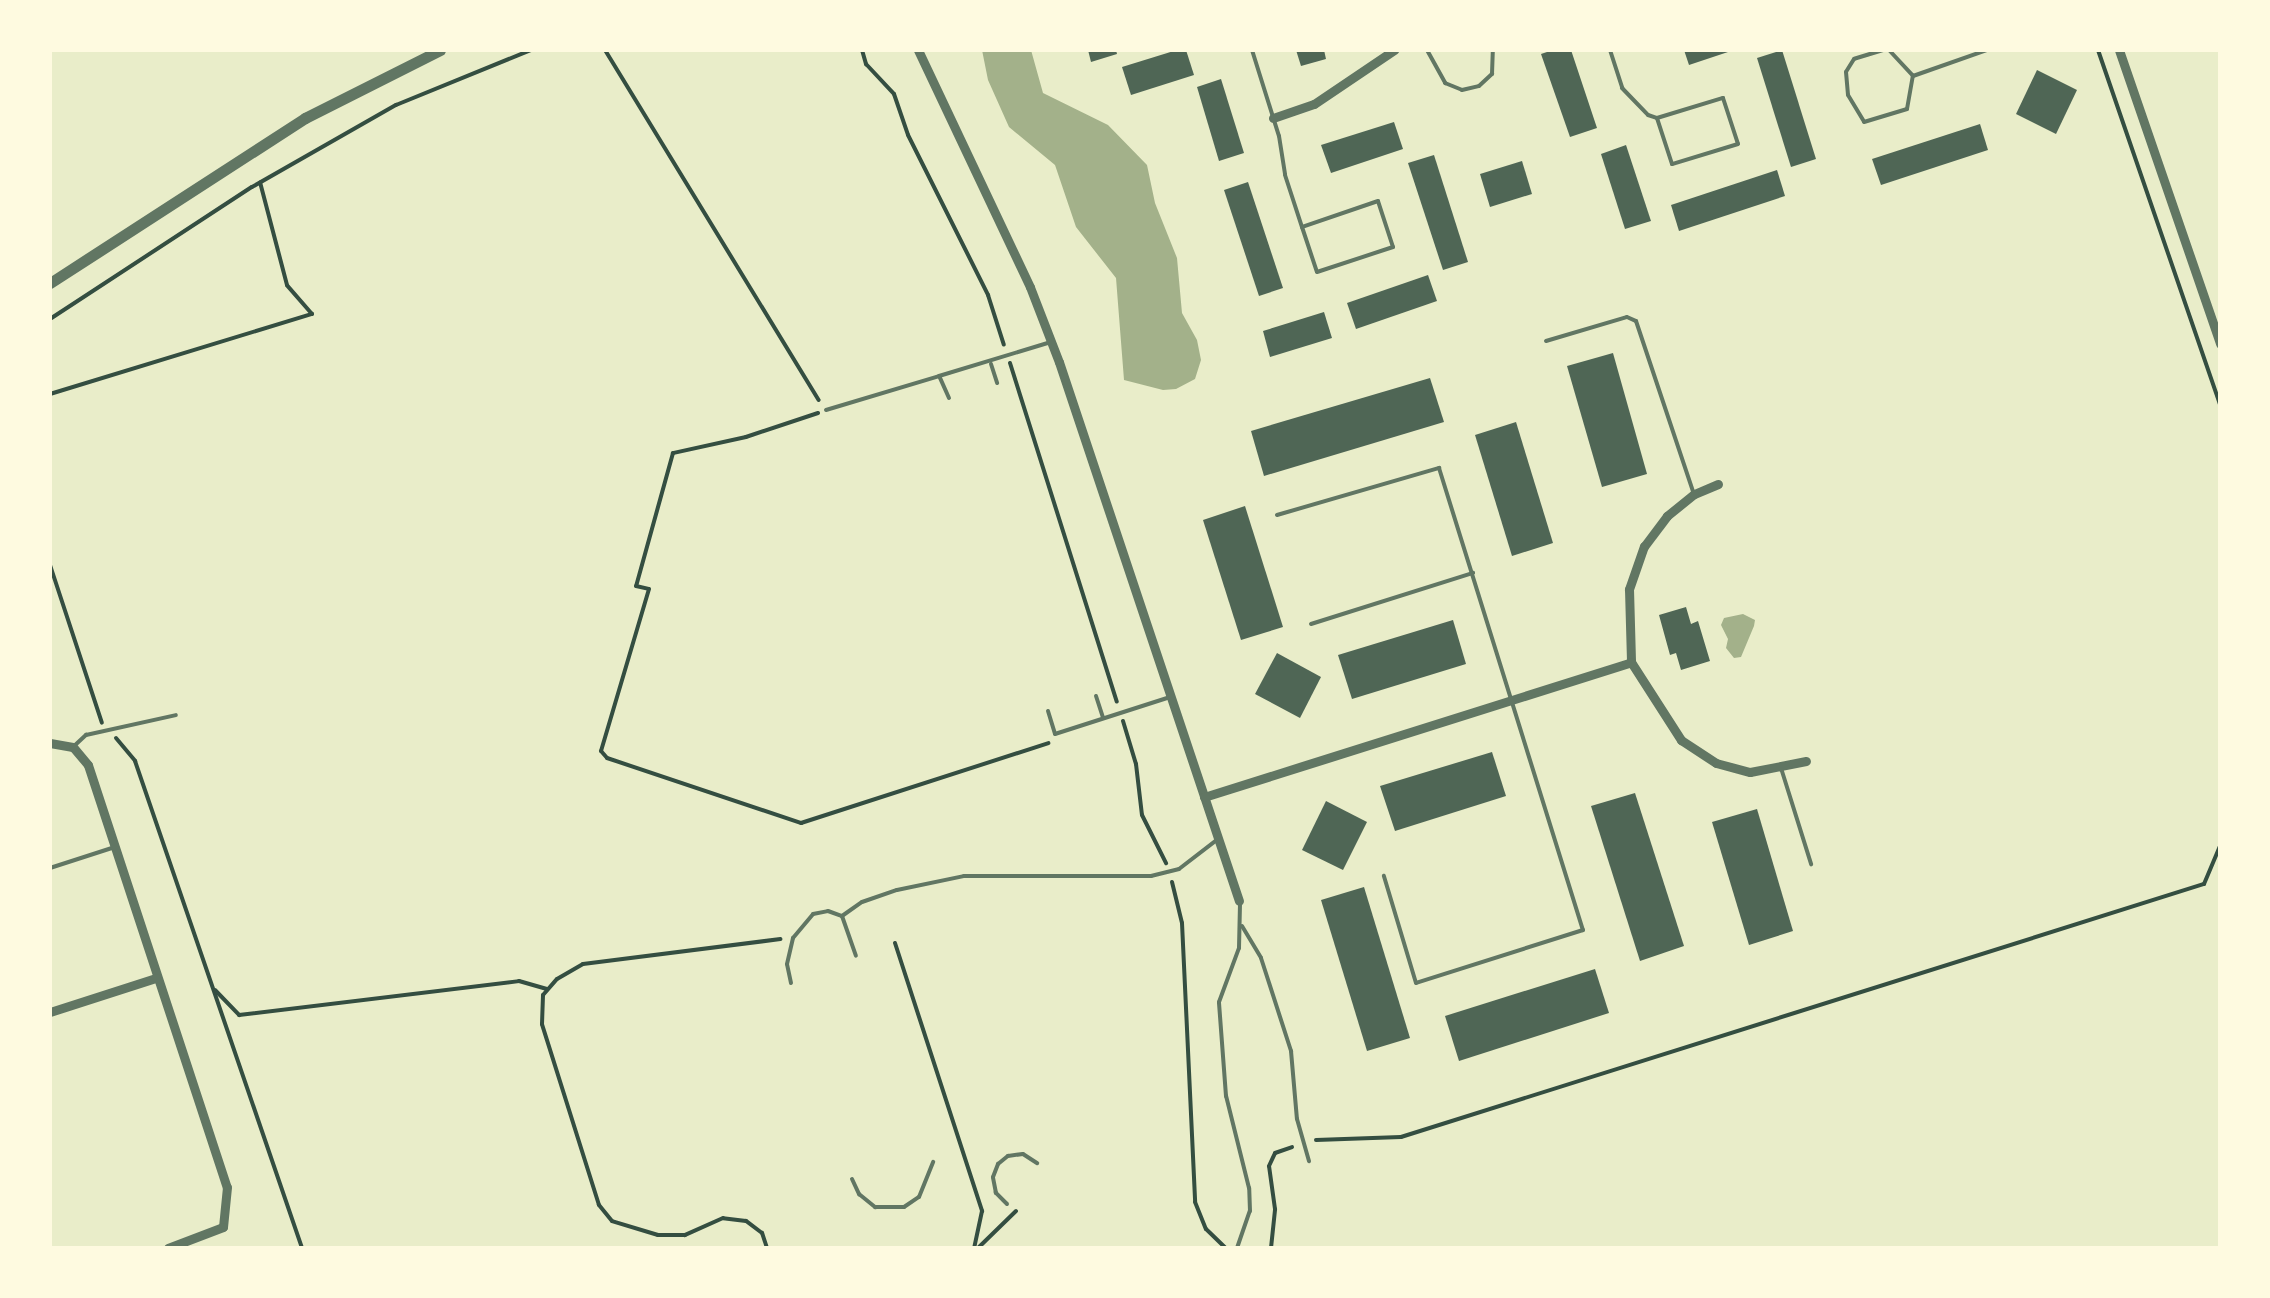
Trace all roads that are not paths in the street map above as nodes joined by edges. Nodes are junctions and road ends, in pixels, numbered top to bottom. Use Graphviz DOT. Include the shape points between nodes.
graph roads {
  1 [pos="440,50"];
  2 [pos="918,50"];
  3 [pos="1252,50"];
  4 [pos="1394,50"];
  5 [pos="1427,50"];
  6 [pos="1493,50"];
  7 [pos="1610,50"];
  8 [pos="1886,50"];
  9 [pos="1987,50"];
  10 [pos="2120,50"];
  11 [pos="414,56"];
  12 [pos="1913,76"];
  13 [pos="1274,118"];
  14 [pos="1658,118"];
  15 [pos="1302,227"];
  16 [pos="50,283"];
  17 [pos="1546,341"];
  18 [pos="1051,342"];
  19 [pos="2220,344"];
  20 [pos="990,362"];
  21 [pos="939,376"];
  22 [pos="997,383"];
  23 [pos="949,398"];
  24 [pos="826,410"];
  25 [pos="1718,484"];
  26 [pos="1694,494"];
  27 [pos="1277,515"];
  28 [pos="1473,573"];
  29 [pos="1311,624"];
  30 [pos="1632,662"];
  31 [pos="1096,696"];
  32 [pos="1170,696"];
  33 [pos="1511,700"];
  34 [pos="1048,711"];
  35 [pos="176,715"];
  36 [pos="1103,718"];
  37 [pos="50,744"];
  38 [pos="74,747"];
  39 [pos="1806,761"];
  40 [pos="1781,768"];
  41 [pos="1204,797"];
  42 [pos="1218,840"];
  43 [pos="112,848"];
  44 [pos="1811,864"];
  45 [pos="50,868"];
  46 [pos="1384,876"];
  47 [pos="1240,901"];
  48 [pos="842,916"];
  49 [pos="1242,926"];
  50 [pos="856,956"];
  51 [pos="156,978"];
  52 [pos="791,983"];
  53 [pos="50,1012"];
  54 [pos="1309,1161"];
  55 [pos="933,1162"];
  56 [pos="1038,1163"];
  57 [pos="852,1180"];
  58 [pos="1008,1204"];
  59 [pos="168,1248"];
  60 [pos="1237,1248"];
  1 -- 11 [label="street"];
  2 -- 18 [label="street"];
  3 -- 13 [label="lane"];
  4 -- 13 [label="street" via="1314,104"];
  5 -- 6 [label="lane" via="1445,83 1462,90 1492,74"];
  7 -- 14 [label="lane" via="1622,88"];
  8 -- 12 [label="lane"];
  8 -- 12 [label="lane" via="1854,59 1846,72 1848,95 1864,122 1907,109"];
  9 -- 12 [label="lane"];
  10 -- 19 [label="street"];
  11 -- 16 [label="street" via="305,118"];
  13 -- 15 [label="lane"];
  14 -- 14 [label="lane" via="1724,98 1738,144 1672,164"];
  15 -- 15 [label="lane" via="1317,272 1393,247 1378,201"];
  17 -- 26 [label="lane" via="1627,316 1636,322"];
  18 -- 20 [label="lane"];
  18 -- 32 [label="street"];
  20 -- 21 [label="lane"];
  20 -- 22 [label="lane"];
  21 -- 23 [label="lane"];
  21 -- 24 [label="lane"];
  25 -- 26 [label="street"];
  26 -- 30 [label="street" via="1666,516 1635,567 1627,622"];
  27 -- 28 [label="lane" via="1439,468"];
  28 -- 29 [label="lane"];
  28 -- 33 [label="lane"];
  30 -- 33 [label="street"];
  30 -- 40 [label="street" via="1681,740 1716,763 1750,772"];
  31 -- 36 [label="lane"];
  32 -- 36 [label="lane"];
  32 -- 41 [label="street"];
  33 -- 41 [label="street"];
  33 -- 46 [label="lane" via="1583,930 1416,983"];
  34 -- 36 [label="lane" via="1055,734"];
  35 -- 38 [label="lane" via="86,735"];
  37 -- 38 [label="street"];
  38 -- 43 [label="street" via="88,765"];
  39 -- 40 [label="street"];
  40 -- 44 [label="lane"];
  41 -- 42 [label="street"];
  42 -- 47 [label="street"];
  42 -- 48 [label="lane" via="1170,872 964,876 897,890"];
  43 -- 45 [label="lane"];
  43 -- 51 [label="street"];
  47 -- 49 [label="lane"];
  48 -- 50 [label="lane"];
  48 -- 52 [label="lane" via="814,914 793,938"];
  49 -- 54 [label="lane" via="1261,958 1291,1051"];
  49 -- 60 [label="lane" via="1219,1002 1226,1096 1249,1188 1250,1212"];
  51 -- 53 [label="street"];
  51 -- 59 [label="street" via="227,1187 223,1227"];
  55 -- 57 [label="lane" via="919,1198 904,1208 875,1206"];
  56 -- 58 [label="lane" via="1023,1154 998,1164 996,1192"];
}
